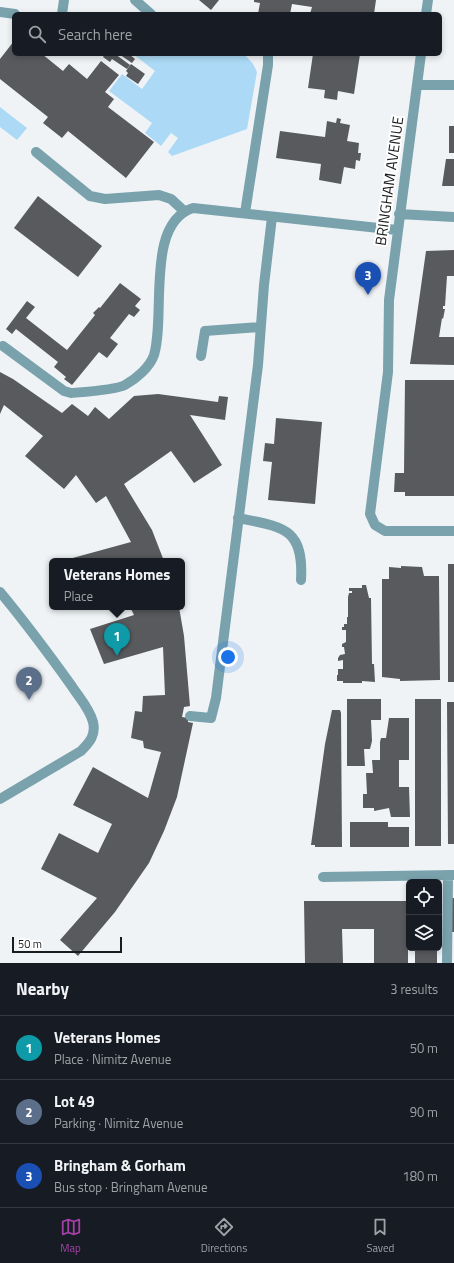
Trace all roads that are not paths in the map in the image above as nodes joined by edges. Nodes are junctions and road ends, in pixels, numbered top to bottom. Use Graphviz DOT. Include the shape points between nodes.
graph roads {
  1 [pos="64,0"];
  2 [pos="135,0"];
  3 [pos="428,0"];
  4 [pos="0,12"];
  5 [pos="62,12"];
  6 [pos="148,12"];
  7 [pos="426,12"];
  8 [pos="12,14"];
  9 [pos="268,56"];
  10 [pos="421,56"];
  11 [pos="417,85"];
  12 [pos="454,85"];
  13 [pos="36,152"];
  14 [pos="184,211"];
  15 [pos="245,213"];
  16 [pos="399,214"];
  17 [pos="272,217"];
  18 [pos="454,217"];
  19 [pos="398,230"];
  20 [pos="260,327"];
  21 [pos="3,346"];
  22 [pos="201,356"];
  23 [pos="238,518"];
  24 [pos="454,530"];
  25 [pos="301,580"];
  26 [pos="0,592"];
  27 [pos="190,716"];
  28 [pos="0,799"];
  29 [pos="451,875"];
  30 [pos="323,877"];
  31 [pos="447,963"];
  1 -- 5 [label="street"];
  2 -- 6 [label="street"];
  3 -- 7 [label="street"];
  4 -- 8 [label="street"];
  9 -- 15 [label="street"];
  10 -- 11 [label="street, BRINGHAM AVENUE"];
  11 -- 12 [label="street"];
  11 -- 16 [label="street, BRINGHAM AVENUE"];
  13 -- 14 [label="street" via="90,196 105,199 159,195 171,199"];
  14 -- 15 [label="street" via="194,208"];
  14 -- 21 [label="street" via="171,225 165,238 160,272 158,331 153,356 141,373 124,386 71,393 64,391"];
  15 -- 17 [label="street"];
  16 -- 18 [label="street"];
  16 -- 19 [label="street, BRINGHAM AVENUE"];
  17 -- 19 [label="street"];
  17 -- 20 [label="street"];
  19 -- 24 [label="street, BRINGHAM AVENUE" via="389,300 388,372 370,514 375,525 385,531"];
  20 -- 22 [label="street" via="205,331"];
  20 -- 23 [label="street"];
  23 -- 25 [label="street" via="292,534 302,564"];
  23 -- 27 [label="street" via="216,698 211,718"];
  26 -- 28 [label="street" via="37,638 84,705 93,720 94,733 90,742 81,751"];
  29 -- 30 [label="street"];
  29 -- 31 [label="street"];
}
